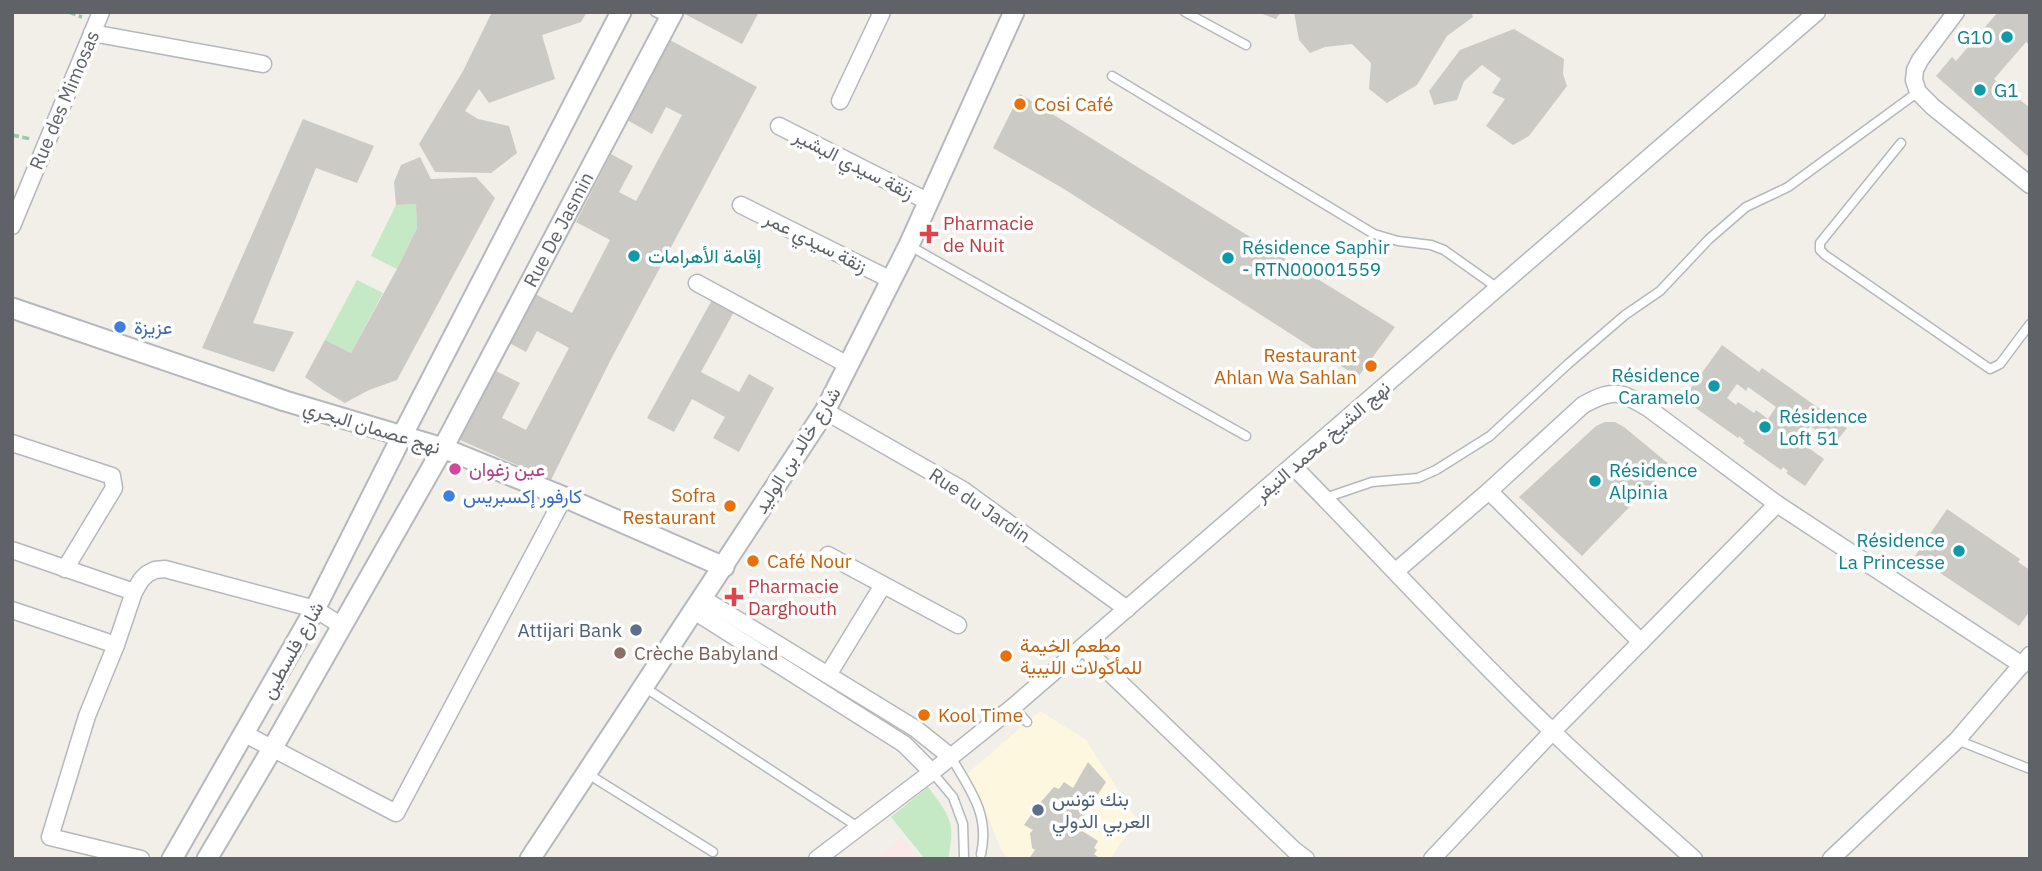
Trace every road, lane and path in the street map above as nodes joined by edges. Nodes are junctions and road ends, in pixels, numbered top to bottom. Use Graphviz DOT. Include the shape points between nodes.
graph roads {
  1 [pos="102,12"];
  2 [pos="621,12"];
  3 [pos="882,12"];
  4 [pos="1013,12"];
  5 [pos="1185,12"];
  6 [pos="1817,12"];
  7 [pos="1956,12"];
  8 [pos="666,15"];
  9 [pos="92,33"];
  10 [pos="1246,45"];
  11 [pos="263,64"];
  12 [pos="1112,76"];
  13 [pos="1918,92"];
  14 [pos="840,101"];
  15 [pos="779,126"];
  16 [pos="1901,143"];
  17 [pos="2030,185"];
  18 [pos="929,202"];
  19 [pos="741,205"];
  20 [pos="12,226"];
  21 [pos="909,245"];
  22 [pos="891,280"];
  23 [pos="697,283"];
  24 [pos="1499,289"];
  25 [pos="12,307"];
  26 [pos="2030,324"];
  27 [pos="848,365"];
  28 [pos="825,411"];
  29 [pos="402,436"];
  30 [pos="1245,436"];
  31 [pos="12,443"];
  32 [pos="443,448"];
  33 [pos="1293,466"];
  34 [pos="1489,491"];
  35 [pos="564,497"];
  36 [pos="1325,498"];
  37 [pos="1777,504"];
  38 [pos="12,550"];
  39 [pos="828,555"];
  40 [pos="724,567"];
  41 [pos="65,569"];
  42 [pos="1396,571"];
  43 [pos="883,585"];
  44 [pos="134,592"];
  45 [pos="698,604"];
  46 [pos="315,609"];
  47 [pos="1127,609"];
  48 [pos="12,610"];
  49 [pos="958,625"];
  50 [pos="342,626"];
  51 [pos="1641,642"];
  52 [pos="116,645"];
  53 [pos="1083,647"];
  54 [pos="2026,660"];
  55 [pos="828,675"];
  56 [pos="644,686"];
  57 [pos="1013,707"];
  58 [pos="1027,722"];
  59 [pos="1552,732"];
  60 [pos="245,734"];
  61 [pos="1957,740"];
  62 [pos="272,749"];
  63 [pos="951,757"];
  64 [pos="2030,769"];
  65 [pos="932,772"];
  66 [pos="586,773"];
  67 [pos="858,827"];
  68 [pos="713,852"];
  69 [pos="982,856"];
  70 [pos="535,857"];
  71 [pos="964,858"];
  72 [pos="141,859"];
  73 [pos="172,859"];
  74 [pos="207,859"];
  75 [pos="817,859"];
  76 [pos="1306,859"];
  77 [pos="1432,859"];
  78 [pos="1694,859"];
  79 [pos="1831,859"];
  1 -- 9 [label="street, Rue des Mimosas"];
  2 -- 29 [label="street"];
  3 -- 14 [label="street"];
  4 -- 18 [label="street, شارع خالد بن الوليد"];
  5 -- 10 [label="lane"];
  6 -- 24 [label="street, نهج الشيخ محمد النيفر"];
  7 -- 13 [label="street" via="1915,70"];
  8 -- 32 [label="street, Rue De Jasmin"];
  9 -- 11 [label="street"];
  9 -- 20 [label="street, Rue des Mimosas"];
  12 -- 24 [label="lane" via="1374,234 1444,250"];
  13 -- 17 [label="street"];
  13 -- 36 [label="lane" via="1788,187 1746,207 1660,290 1577,356 1490,436 1418,478 1372,482"];
  15 -- 18 [label="street, زنقة سيدي البشير"];
  16 -- 26 [label="lane" via="1820,243 1820,250 1990,369 2000,365"];
  18 -- 21 [label="street, شارع خالد بن الوليد"];
  19 -- 22 [label="street, زنقة سيدي عمر"];
  21 -- 22 [label="street, شارع خالد بن الوليد"];
  21 -- 30 [label="lane"];
  22 -- 27 [label="street, شارع خالد بن الوليد"];
  23 -- 27 [label="street"];
  24 -- 33 [label="street, نهج الشيخ محمد النيفر"];
  25 -- 29 [label="street, نهج عصمان البحري" via="285,401"];
  27 -- 28 [label="street, شارع خالد بن الوليد"];
  28 -- 40 [label="street, شارع خالد بن الوليد"];
  28 -- 47 [label="street, Rue du Jardin" via="963,490"];
  29 -- 32 [label="street, نهج عصمان البحري"];
  29 -- 46 [label="street, شارع فلسطين"];
  31 -- 41 [label="street" via="112,477 114,488"];
  32 -- 35 [label="street, نهج عصمان البحري"];
  32 -- 50 [label="street, شارع فلسطين"];
  33 -- 36 [label="street"];
  33 -- 47 [label="street, نهج الشيخ محمد النيفر"];
  34 -- 37 [label="street" via="1583,405 1615,393 1648,408"];
  34 -- 42 [label="street"];
  34 -- 51 [label="street"];
  35 -- 40 [label="street, نهج عصمان البحري"];
  35 -- 62 [label="street" via="396,813"];
  36 -- 42 [label="street"];
  37 -- 51 [label="street"];
  37 -- 54 [label="street"];
  38 -- 41 [label="street"];
  39 -- 43 [label="street"];
  40 -- 45 [label="street, شارع خالد بن الوليد"];
  41 -- 44 [label="street"];
  42 -- 59 [label="street"];
  43 -- 49 [label="street"];
  43 -- 55 [label="street"];
  44 -- 46 [label="street" via="147,574 165,569"];
  44 -- 52 [label="street"];
  45 -- 55 [label="street"];
  45 -- 56 [label="street, شارع خالد بن الوليد"];
  45 -- 65 [label="street" via="904,744"];
  46 -- 50 [label="street"];
  46 -- 60 [label="street, شارع فلسطين"];
  47 -- 53 [label="street, نهج الشيخ محمد النيفر"];
  48 -- 52 [label="street"];
  50 -- 62 [label="street, شارع فلسطين"];
  51 -- 59 [label="street"];
  52 -- 72 [label="street" via="87,716 50,836"];
  53 -- 57 [label="street, نهج الشيخ محمد النيفر"];
  53 -- 76 [label="street"];
  54 -- 61 [label="street"];
  55 -- 63 [label="street"];
  56 -- 66 [label="street, شارع خالد بن الوليد"];
  56 -- 67 [label="lane"];
  57 -- 58 [label="lane"];
  57 -- 63 [label="street, نهج الشيخ محمد النيفر"];
  59 -- 77 [label="street"];
  59 -- 78 [label="street"];
  60 -- 62 [label="street"];
  60 -- 73 [label="street, شارع فلسطين"];
  61 -- 64 [label="lane"];
  61 -- 79 [label="street"];
  62 -- 74 [label="street, شارع فلسطين"];
  63 -- 65 [label="street, نهج الشيخ محمد النيفر"];
  63 -- 69 [label="lane" via="983,818"];
  65 -- 67 [label="street, نهج الشيخ محمد النيفر"];
  65 -- 71 [label="lane" via="953,797 963,824"];
  66 -- 68 [label="lane"];
  66 -- 70 [label="street, شارع خالد بن الوليد"];
  67 -- 75 [label="street, نهج الشيخ محمد النيفر"];
  69 -- 71 [label="lane" via="972,851"];
}
